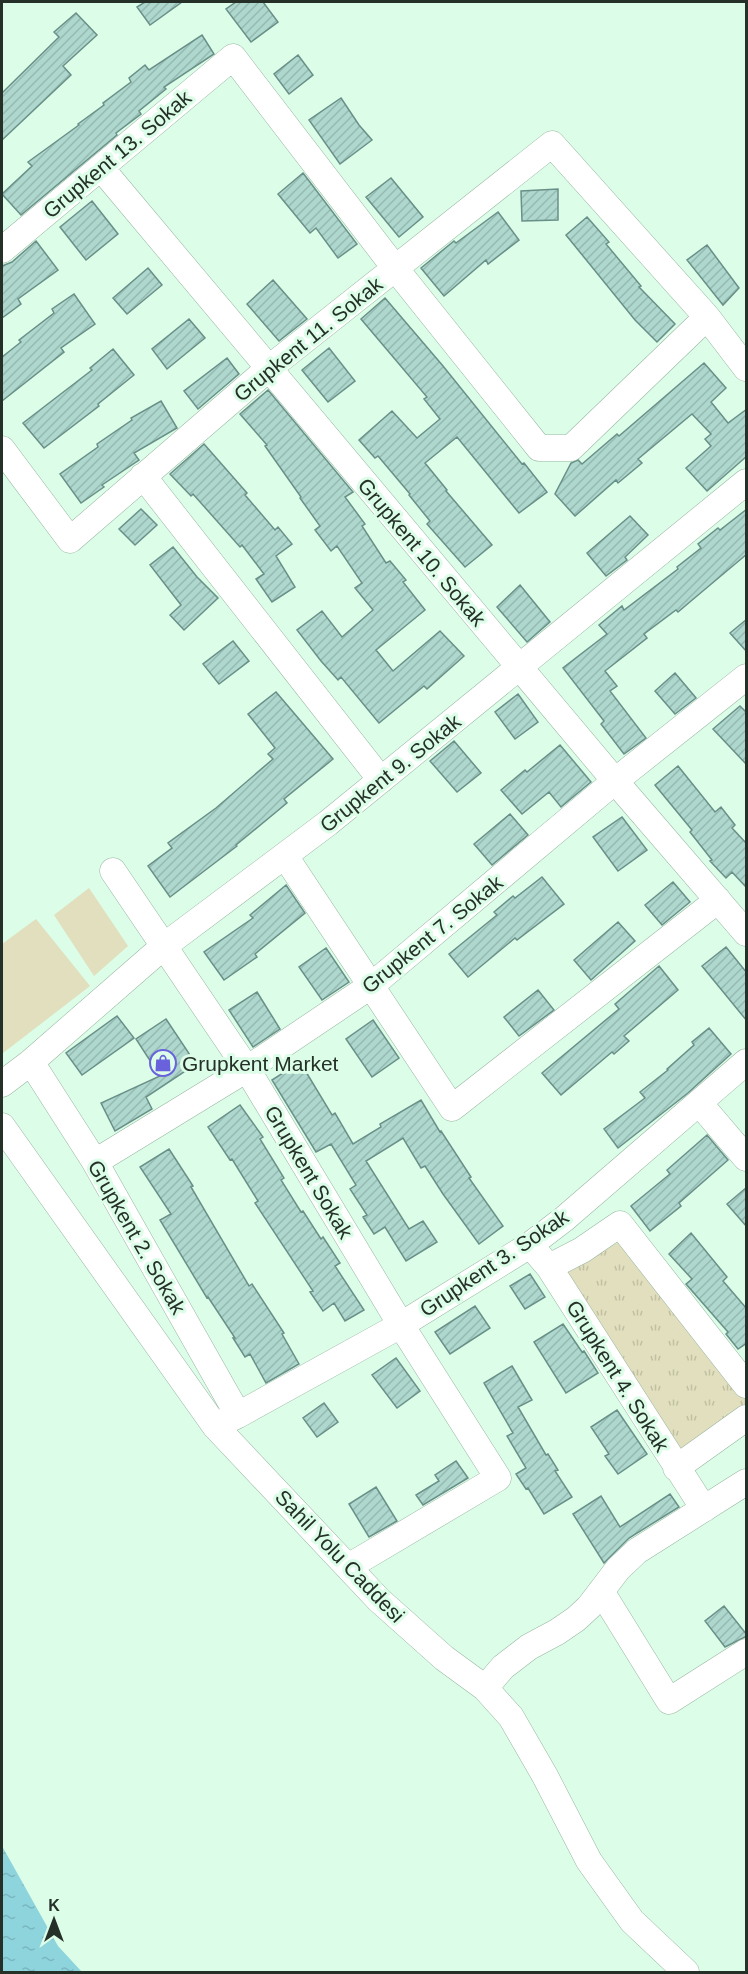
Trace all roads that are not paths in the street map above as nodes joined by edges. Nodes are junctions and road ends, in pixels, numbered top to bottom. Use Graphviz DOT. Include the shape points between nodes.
graph roads {
  1 [pos="101,168"];
  2 [pos="2,250"];
  3 [pos="396,268"];
  4 [pos="707,317"];
  5 [pos="747,368"];
  6 [pos="268,369"];
  7 [pos="2,450"];
  8 [pos="143,476"];
  9 [pos="747,482"];
  10 [pos="520,668"];
  11 [pos="747,676"];
  12 [pos="381,780"];
  13 [pos="615,781"];
  14 [pos="285,856"];
  15 [pos="112,871"];
  16 [pos="718,900"];
  17 [pos="747,933"];
  18 [pos="164,946"];
  19 [pos="372,985"];
  20 [pos="31,1062"];
  21 [pos="747,1062"];
  22 [pos="247,1069"];
  23 [pos="2,1084"];
  24 [pos="700,1104"];
  25 [pos="2,1126"];
  26 [pos="747,1158"];
  27 [pos="96,1162"];
  28 [pos="530,1245"];
  29 [pos="549,1267"];
  30 [pos="401,1325"];
  31 [pos="747,1385"];
  32 [pos="238,1415"];
  33 [pos="747,1418"];
  34 [pos="216,1426"];
  35 [pos="676,1468"];
  36 [pos="747,1482"];
  37 [pos="704,1509"];
  38 [pos="348,1567"];
  39 [pos="601,1592"];
  40 [pos="747,1652"];
  41 [pos="485,1688"];
  42 [pos="686,1972"];
  1 -- 2 [label="street, Grupkent 13. Sokak"];
  1 -- 3 [label="street, Grupkent 13. Sokak" via="233,57"];
  1 -- 6 [label="street, Grupkent 10. Sokak"];
  3 -- 4 [label="street, Grupkent 11. Sokak" via="552,144"];
  3 -- 4 [label="street" via="539,448 571,448"];
  3 -- 6 [label="street, Grupkent 11. Sokak"];
  4 -- 5 [label="street"];
  6 -- 8 [label="street, Grupkent 11. Sokak"];
  6 -- 10 [label="street, Grupkent 10. Sokak"];
  7 -- 8 [label="street, Grupkent 11. Sokak" via="70,540"];
  8 -- 12 [label="street"];
  9 -- 10 [label="street, Grupkent 9. Sokak"];
  10 -- 12 [label="street, Grupkent 9. Sokak"];
  10 -- 13 [label="street, Grupkent 10. Sokak"];
  11 -- 13 [label="street, Grupkent 7. Sokak"];
  12 -- 14 [label="street, Grupkent 9. Sokak"];
  13 -- 16 [label="street, Grupkent 10. Sokak"];
  13 -- 19 [label="street, Grupkent 7. Sokak"];
  14 -- 18 [label="street, Grupkent 9. Sokak"];
  14 -- 19 [label="street"];
  15 -- 18 [label="street, Grupkent Sokak"];
  16 -- 17 [label="street, Grupkent 10. Sokak"];
  16 -- 19 [label="street" via="452,1108"];
  18 -- 20 [label="street, Grupkent 9. Sokak"];
  18 -- 22 [label="street, Grupkent Sokak"];
  19 -- 22 [label="street, Grupkent 7. Sokak"];
  20 -- 23 [label="street, Grupkent 9. Sokak"];
  20 -- 27 [label="street, Grupkent 2. Sokak"];
  21 -- 24 [label="street, Grupkent 3. Sokak"];
  22 -- 27 [label="street, Grupkent 7. Sokak"];
  22 -- 30 [label="street, Grupkent Sokak"];
  24 -- 26 [label="street"];
  24 -- 28 [label="street, Grupkent 3. Sokak"];
  25 -- 34 [label="street, Sahil Yolu Caddesi"];
  27 -- 32 [label="street, Grupkent 2. Sokak"];
  28 -- 29 [label="street, Grupkent 4. Sokak"];
  28 -- 30 [label="street, Grupkent 3. Sokak"];
  29 -- 31 [label="street" via="620,1224"];
  29 -- 35 [label="street, Grupkent 4. Sokak"];
  30 -- 32 [label="street, Grupkent 3. Sokak"];
  30 -- 38 [label="street, Grupkent Sokak" via="498,1478"];
  32 -- 34 [label="street, Grupkent 3. Sokak"];
  33 -- 35 [label="street"];
  34 -- 38 [label="street, Sahil Yolu Caddesi"];
  35 -- 37 [label="street, Grupkent 4. Sokak"];
  36 -- 37 [label="street"];
  37 -- 39 [label="street" via="637,1551"];
  38 -- 41 [label="street, Sahil Yolu Caddesi" via="444,1658"];
  39 -- 40 [label="street" via="669,1701"];
  39 -- 41 [label="street" via="576,1620 529,1647 503,1667"];
  41 -- 42 [label="street, Sahil Yolu Caddesi" via="511,1717 589,1861 633,1921"];
}
